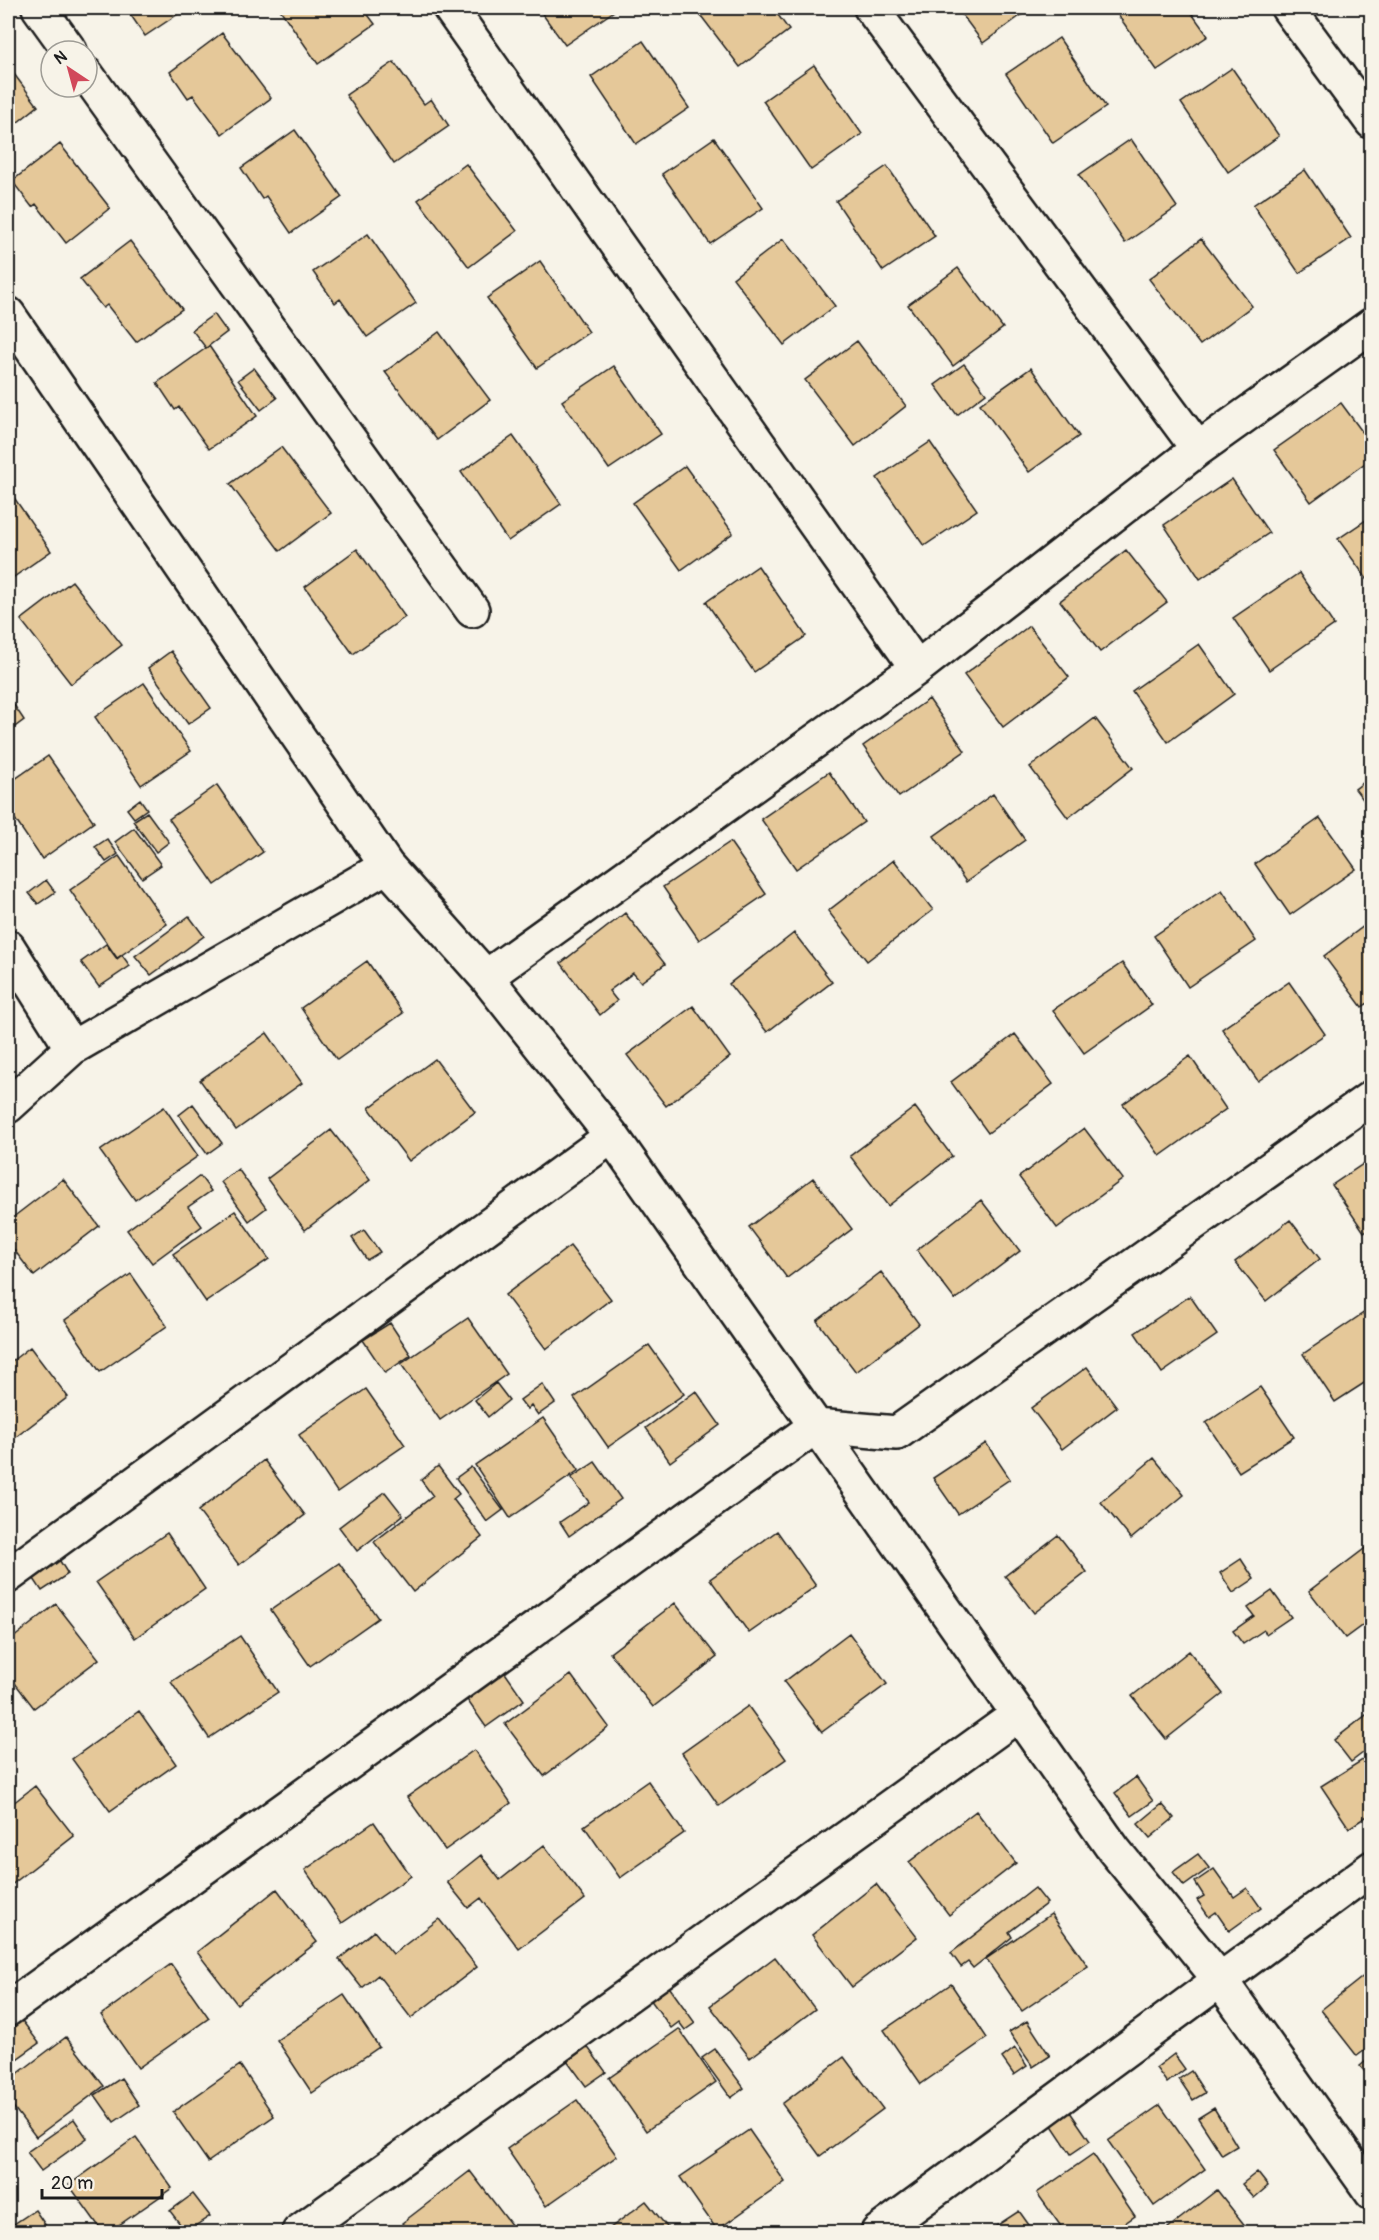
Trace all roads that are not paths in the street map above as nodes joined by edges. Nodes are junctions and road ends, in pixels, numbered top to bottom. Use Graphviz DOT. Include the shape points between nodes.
graph roads {
  1 [pos="39,8"];
  2 [pos="450,8"];
  3 [pos="872,8"];
  4 [pos="1288,8"];
  5 [pos="61,39"];
  6 [pos="99,92"];
  7 [pos="1371,122"];
  8 [pos="8,314"];
  9 [pos="1371,325"];
  10 [pos="1198,449"];
  11 [pos="472,610"];
  12 [pos="917,668"];
  13 [pos="387,866"];
  14 [pos="8,947"];
  15 [pos="486,977"];
  16 [pos="72,1048"];
  17 [pos="1371,1097"];
  18 [pos="8,1106"];
  19 [pos="612,1136"];
  20 [pos="816,1426"];
  21 [pos="8,1576"];
  22 [pos="1019,1714"];
  23 [pos="1371,1868"];
  24 [pos="1221,1981"];
  25 [pos="8,2009"];
  26 [pos="1371,2193"];
  27 [pos="299,2232"];
  28 [pos="878,2232"];
  1 -- 5 [label="street"];
  2 -- 12 [label="street"];
  3 -- 10 [label="street"];
  4 -- 7 [label="street"];
  6 -- 11 [label="street"];
  8 -- 13 [label="street"];
  9 -- 10 [label="street"];
  10 -- 12 [label="street"];
  12 -- 15 [label="street"];
  13 -- 15 [label="street"];
  13 -- 16 [label="street"];
  14 -- 16 [label="street"];
  15 -- 19 [label="street"];
  16 -- 18 [label="street"];
  17 -- 20 [label="street" via="897,1433"];
  19 -- 20 [label="street"];
  19 -- 21 [label="street"];
  20 -- 22 [label="street"];
  20 -- 25 [label="street"];
  22 -- 24 [label="street" via="1114,1850"];
  22 -- 27 [label="street"];
  23 -- 24 [label="street"];
  24 -- 26 [label="street"];
  24 -- 28 [label="street"];
}
